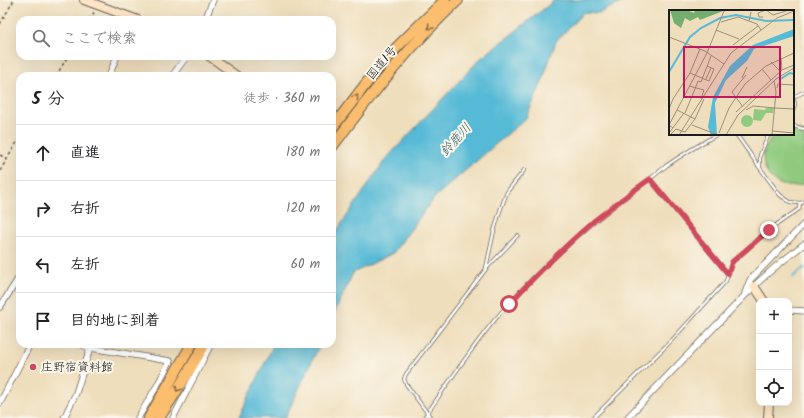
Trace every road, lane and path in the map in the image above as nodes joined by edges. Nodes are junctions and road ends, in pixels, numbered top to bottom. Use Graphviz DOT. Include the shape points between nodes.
graph roads {
  1 [pos="14,0"];
  2 [pos="84,0"];
  3 [pos="213,0"];
  4 [pos="445,0"];
  5 [pos="458,0"];
  6 [pos="97,5"];
  7 [pos="92,16"];
  8 [pos="126,16"];
  9 [pos="207,16"];
  10 [pos="0,24"];
  11 [pos="66,60"];
  12 [pos="115,60"];
  13 [pos="184,60"];
  14 [pos="213,60"];
  15 [pos="58,72"];
  16 [pos="111,72"];
  17 [pos="175,72"];
  18 [pos="225,72"];
  19 [pos="804,92"];
  20 [pos="794,97"];
  21 [pos="336,123"];
  22 [pos="794,126"];
  23 [pos="804,129"];
  24 [pos="716,135"];
  25 [pos="737,135"];
  26 [pos="768,135"];
  27 [pos="336,139"];
  28 [pos="16,144"];
  29 [pos="0,155"];
  30 [pos="7,159"];
  31 [pos="760,168"];
  32 [pos="525,169"];
  33 [pos="0,172"];
  34 [pos="650,179"];
  35 [pos="804,202"];
  36 [pos="800,203"];
  37 [pos="804,224"];
  38 [pos="518,235"];
  39 [pos="804,244"];
  40 [pos="486,269"];
  41 [pos="728,274"];
  42 [pos="16,282"];
  43 [pos="754,286"];
  44 [pos="745,295"];
  45 [pos="762,298"];
  46 [pos="0,307"];
  47 [pos="792,310"];
  48 [pos="804,311"];
  49 [pos="28,348"];
  50 [pos="92,348"];
  51 [pos="98,348"];
  52 [pos="190,348"];
  53 [pos="203,348"];
  54 [pos="209,348"];
  55 [pos="0,403"];
  56 [pos="769,406"];
  57 [pos="427,413"];
  58 [pos="64,418"];
  59 [pos="138,418"];
  60 [pos="149,418"];
  61 [pos="160,418"];
  62 [pos="173,418"];
  63 [pos="424,418"];
  64 [pos="431,418"];
  65 [pos="593,418"];
  66 [pos="627,418"];
  67 [pos="768,418"];
  1 -- 10 [label="path"];
  2 -- 6 [label="street"];
  3 -- 9 [label="street"];
  21 -- 4 [label="highway, 国道1号, one-way" via="375,72"];
  5 -- 27 [label="highway, 国道1号, one-way" via="435,21 396,65"];
  6 -- 7 [label="path"];
  6 -- 8 [label="street"];
  11 -- 15 [label="path"];
  12 -- 16 [label="street"];
  13 -- 17 [label="street"];
  14 -- 18 [label="street"];
  19 -- 20 [label="lane"];
  22 -- 23 [label="lane"];
  24 -- 34 [label="lane"];
  25 -- 31 [label="lane"];
  26 -- 31 [label="lane" via="760,155"];
  28 -- 30 [label="path"];
  29 -- 30 [label="path"];
  30 -- 33 [label="path"];
  31 -- 36 [label="lane" via="780,195 790,202"];
  32 -- 40 [label="lane" via="507,192 494,231"];
  34 -- 41 [label="lane"];
  34 -- 57 [label="lane" via="595,220 535,276 478,341"];
  35 -- 36 [label="lane"];
  36 -- 41 [label="lane" via="799,209 769,230 732,262"];
  37 -- 44 [label="street" via="750,280"];
  38 -- 40 [label="lane"];
  39 -- 43 [label="street"];
  40 -- 57 [label="lane" via="406,374 406,384"];
  41 -- 65 [label="lane" via="726,281 672,340"];
  42 -- 46 [label="street"];
  43 -- 44 [label="street"];
  43 -- 45 [label="street"];
  44 -- 66 [label="street"];
  47 -- 48 [label="street"];
  49 -- 55 [label="street"];
  50 -- 58 [label="street"];
  51 -- 59 [label="street" via="170,361"];
  52 -- 60 [label="highway"];
  53 -- 61 [label="highway, one-way"];
  54 -- 62 [label="street"];
  56 -- 67 [label="street"];
  57 -- 63 [label="lane"];
  57 -- 64 [label="lane"];
}
